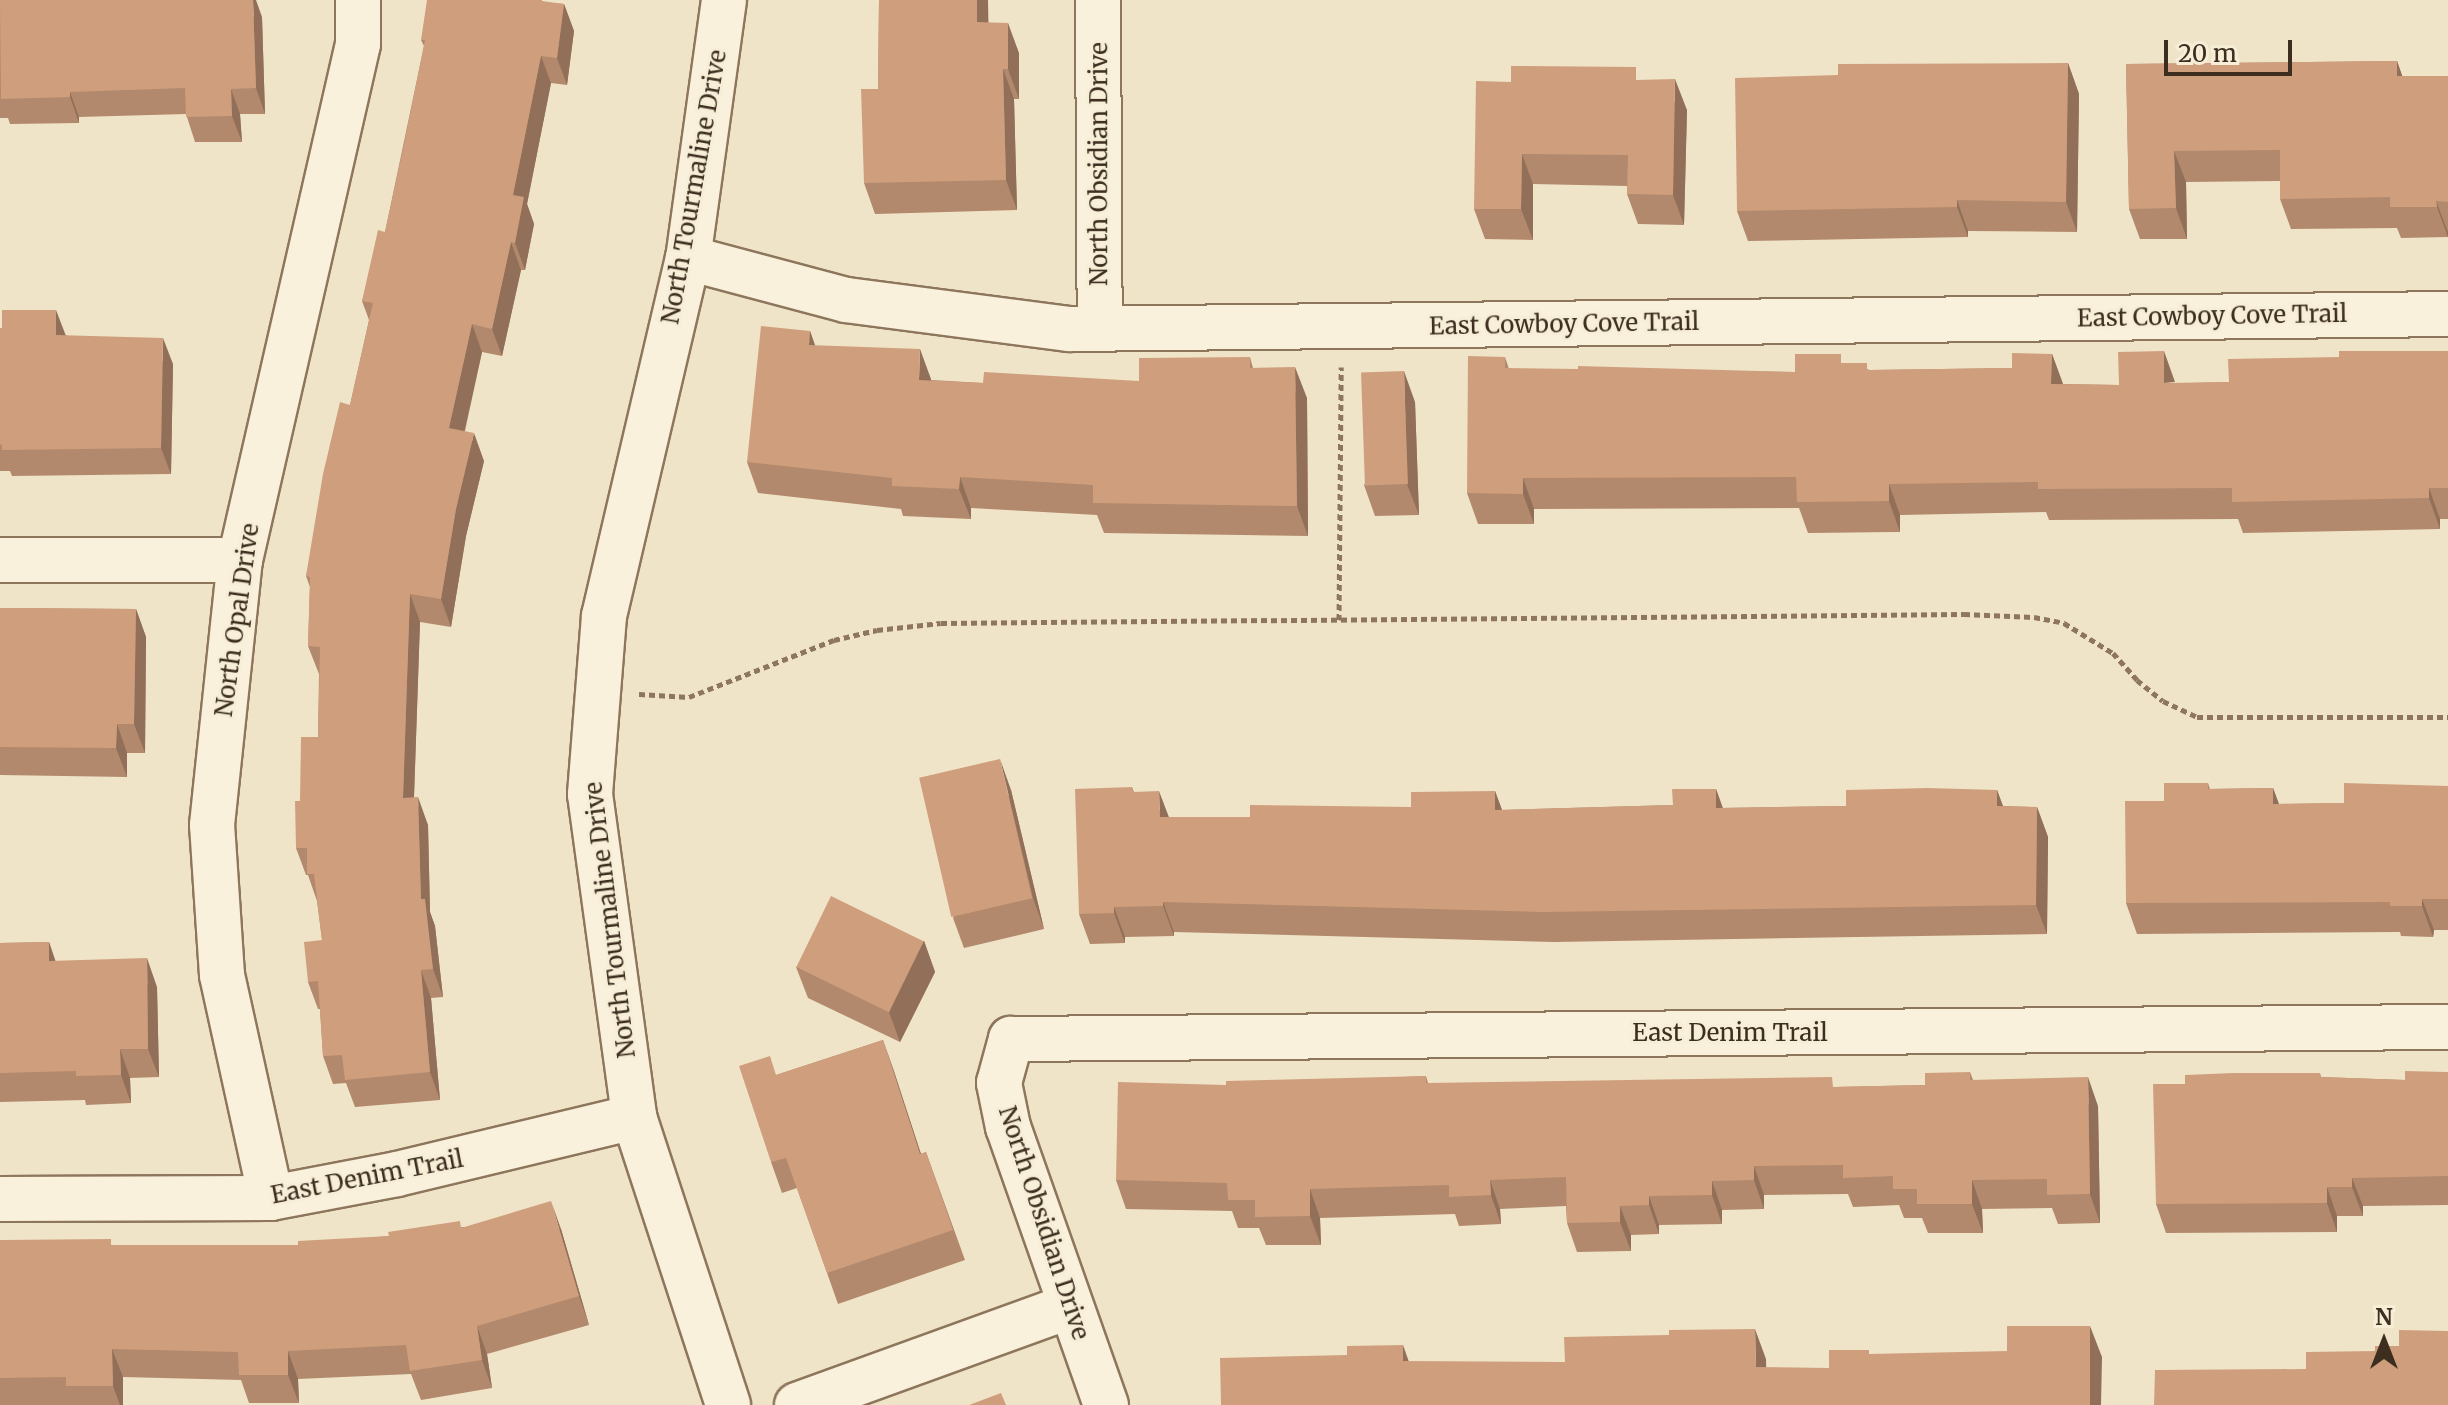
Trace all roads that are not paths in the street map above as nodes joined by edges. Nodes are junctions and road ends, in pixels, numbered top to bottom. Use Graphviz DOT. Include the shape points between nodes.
graph roads {
  1 [pos="358,0"];
  2 [pos="724,0"];
  3 [pos="1098,0"];
  4 [pos="688,258"];
  5 [pos="2448,314"];
  6 [pos="1100,328"];
  7 [pos="0,560"];
  8 [pos="240,560"];
  9 [pos="2448,1027"];
  10 [pos="1011,1039"];
  11 [pos="634,1117"];
  12 [pos="271,1198"];
  13 [pos="0,1199"];
  14 [pos="1070,1306"];
  15 [pos="728,1405"];
  16 [pos="797,1405"];
  17 [pos="1106,1405"];
  1 -- 8 [label="street, North Opal Drive" via="358,44"];
  2 -- 4 [label="street, North Tourmaline Drive"];
  3 -- 6 [label="street, North Obsidian Drive"];
  4 -- 6 [label="street, East Cowboy Cove Trail" via="846,300 1069,329"];
  4 -- 11 [label="street, North Tourmaline Drive" via="604,616 590,794"];
  5 -- 6 [label="street, East Cowboy Cove Trail"];
  7 -- 8 [label="street"];
  8 -- 12 [label="street, North Opal Drive" via="212,825 222,975"];
  9 -- 10 [label="street, East Denim Trail"];
  10 -- 14 [label="street, North Obsidian Drive" via="999,1083 1008,1127"];
  11 -- 12 [label="street, East Denim Trail" via="397,1174"];
  11 -- 15 [label="street, North Tourmaline Drive"];
  12 -- 13 [label="street, East Denim Trail"];
  14 -- 16 [label="street"];
  14 -- 17 [label="street, North Obsidian Drive"];
}
